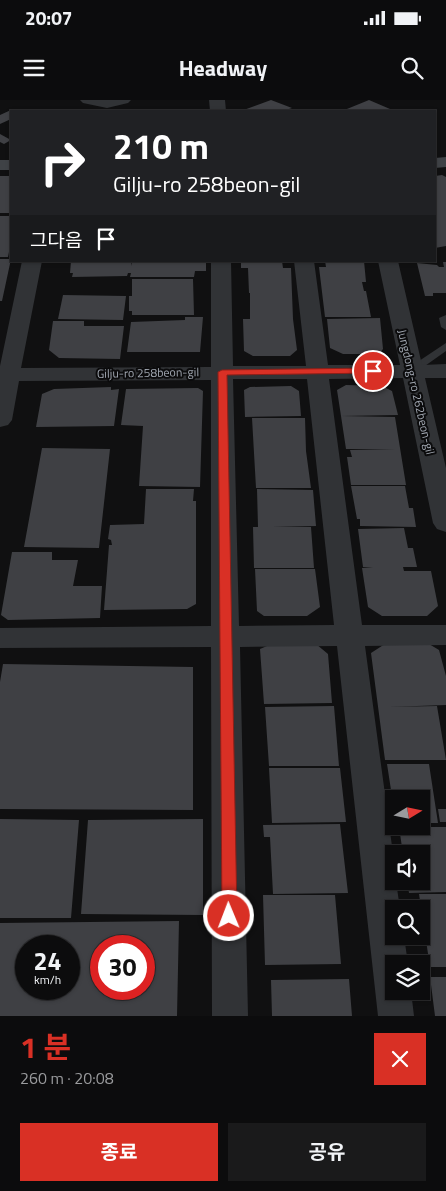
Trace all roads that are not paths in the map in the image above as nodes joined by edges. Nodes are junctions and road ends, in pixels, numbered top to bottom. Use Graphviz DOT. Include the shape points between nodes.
graph roads {
  1 [pos="88,100"];
  2 [pos="123,100"];
  3 [pos="32,262"];
  4 [pos="221,262"];
  5 [pos="304,262"];
  6 [pos="388,262"];
  7 [pos="446,318"];
  8 [pos="446,327"];
  9 [pos="446,346"];
  10 [pos="446,370"];
  11 [pos="316,371"];
  12 [pos="411,371"];
  13 [pos="222,372"];
  14 [pos="4,374"];
  15 [pos="0,420"];
  16 [pos="439,462"];
  17 [pos="446,523"];
  18 [pos="351,635"];
  19 [pos="446,635"];
  20 [pos="226,636"];
  21 [pos="0,638"];
  22 [pos="230,1016"];
  23 [pos="396,1016"];
  1 -- 2 [label="street" via="107,103"];
  3 -- 14 [label="street"];
  4 -- 13 [label="street"];
  5 -- 11 [label="street"];
  6 -- 12 [label="street, Jungdong-ro 262beon-gil"];
  7 -- 8 [label="lane"];
  9 -- 12 [label="lane"];
  10 -- 12 [label="street, Gilju-ro 258beon-gil"];
  11 -- 12 [label="street, Gilju-ro 258beon-gil"];
  11 -- 13 [label="street, Gilju-ro 258beon-gil"];
  11 -- 18 [label="street"];
  12 -- 16 [label="street, Jungdong-ro 262beon-gil"];
  13 -- 14 [label="street, Gilju-ro 258beon-gil"];
  13 -- 20 [label="street"];
  14 -- 15 [label="street"];
  16 -- 17 [label="street, Jungdong-ro 262beon-gil"];
  18 -- 19 [label="street"];
  18 -- 20 [label="street"];
  18 -- 23 [label="street"];
  20 -- 21 [label="street"];
  20 -- 22 [label="street"];
}
